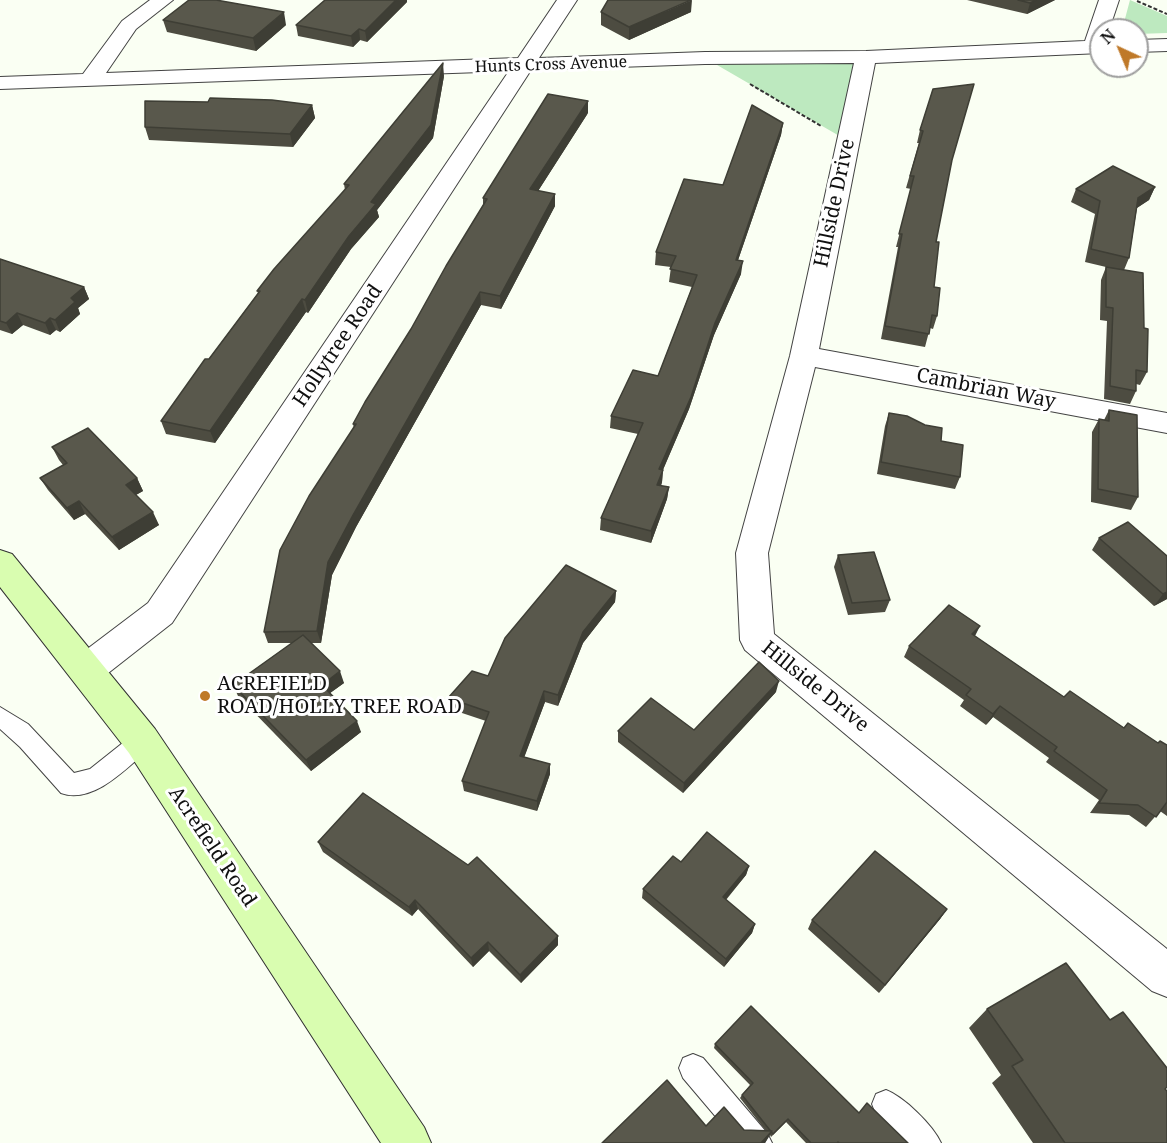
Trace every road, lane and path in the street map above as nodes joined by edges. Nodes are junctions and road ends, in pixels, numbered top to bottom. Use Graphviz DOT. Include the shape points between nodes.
graph roads {
  1 [pos="163,0"];
  2 [pos="567,0"];
  3 [pos="1109,0"];
  4 [pos="1134,0"];
  5 [pos="1167,14"];
  6 [pos="1104,18"];
  7 [pos="1167,45"];
  8 [pos="1149,46"];
  9 [pos="1089,47"];
  10 [pos="866,57"];
  11 [pos="705,58"];
  12 [pos="524,66"];
  13 [pos="89,81"];
  14 [pos="0,83"];
  15 [pos="848,141"];
  16 [pos="804,356"];
  17 [pos="1167,423"];
  18 [pos="0,563"];
  19 [pos="86,670"];
  20 [pos="0,717"];
  21 [pos="142,741"];
  22 [pos="1167,976"];
  23 [pos="693,1068"];
  24 [pos="886,1104"];
  25 [pos="408,1143"];
  26 [pos="758,1143"];
  27 [pos="926,1143"];
  1 -- 13 [label="street" via="129,25"];
  2 -- 12 [label="street, Hollytree Road"];
  3 -- 6 [label="street"];
  4 -- 5 [label="path"];
  7 -- 8 [label="street"];
  9 -- 10 [label="street, Hunts Cross Avenue"];
  10 -- 11 [label="street, Hunts Cross Avenue"];
  10 -- 15 [label="street, Hillside Drive"];
  11 -- 12 [label="street, Hunts Cross Avenue"];
  11 -- 15 [label="path"];
  12 -- 13 [label="street, Hunts Cross Avenue"];
  12 -- 19 [label="street, Hollytree Road" via="160,613"];
  13 -- 14 [label="street, Hunts Cross Avenue"];
  15 -- 16 [label="street, Hillside Drive"];
  16 -- 17 [label="street, Cambrian Way"];
  16 -- 22 [label="street, Hillside Drive" via="752,553 757,640"];
  18 -- 19 [label="main road, Acrefield Road"];
  19 -- 21 [label="main road, Acrefield Road"];
  20 -- 21 [label="lane" via="14,724 70,785 97,778"];
  21 -- 25 [label="main road, Acrefield Road"];
  23 -- 26 [label="lane"];
  24 -- 27 [label="lane"];
}
